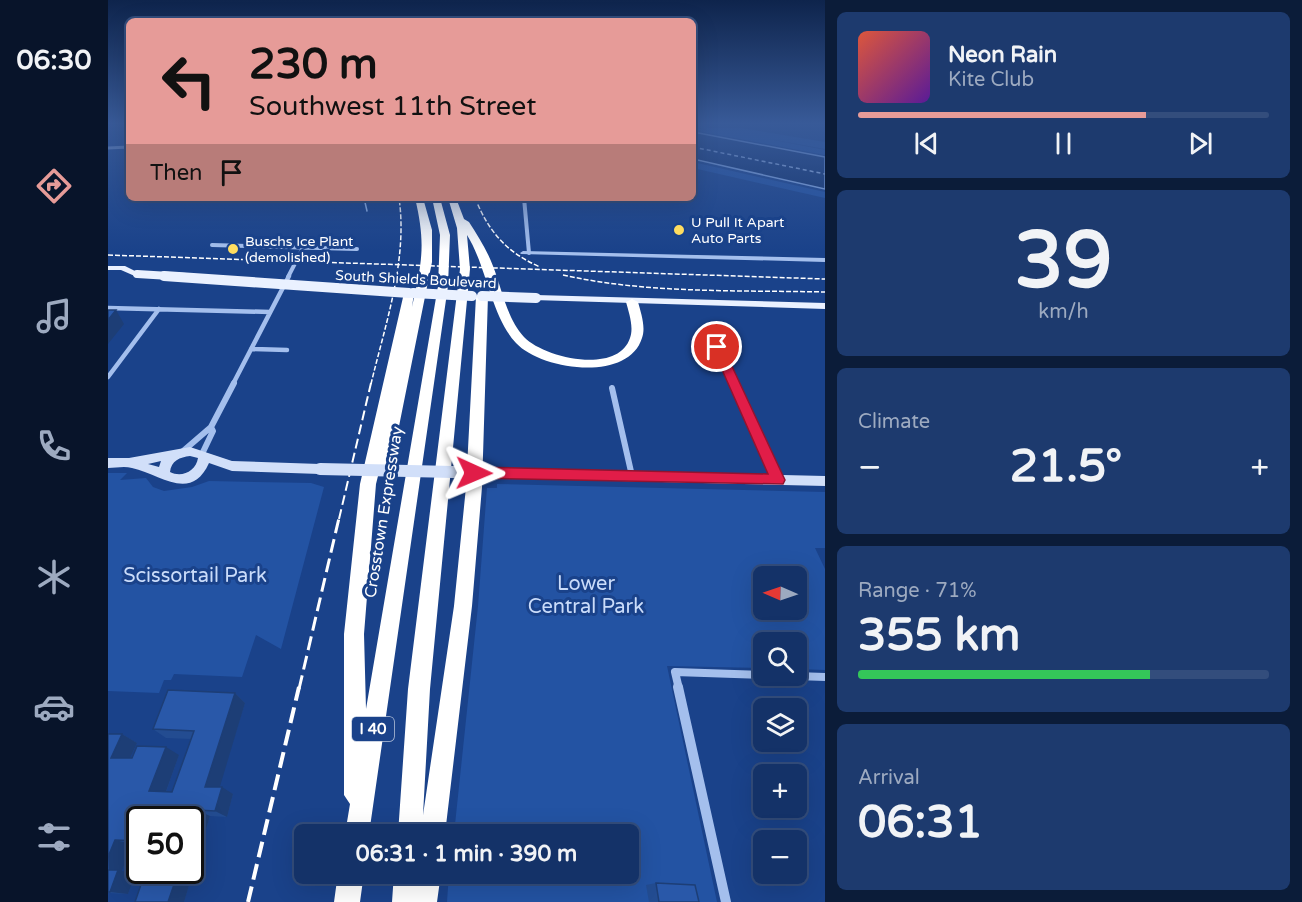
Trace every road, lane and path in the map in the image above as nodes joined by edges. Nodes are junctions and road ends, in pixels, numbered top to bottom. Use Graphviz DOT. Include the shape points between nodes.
graph roads {
  1 [pos="419,201"];
  2 [pos="437,201"];
  3 [pos="453,201"];
  4 [pos="524,201"];
  5 [pos="457,210"];
  6 [pos="212,245"];
  7 [pos="303,248"];
  8 [pos="357,249"];
  9 [pos="526,253"];
  10 [pos="825,260"];
  11 [pos="108,268"];
  12 [pos="137,274"];
  13 [pos="108,275"];
  14 [pos="411,293"];
  15 [pos="482,296"];
  16 [pos="632,302"];
  17 [pos="695,304"];
  18 [pos="825,306"];
  19 [pos="108,308"];
  20 [pos="159,309"];
  21 [pos="825,311"];
  22 [pos="270,312"];
  23 [pos="709,329"];
  24 [pos="251,349"];
  25 [pos="287,350"];
  26 [pos="108,377"];
  27 [pos="612,388"];
  28 [pos="211,427"];
  29 [pos="179,453"];
  30 [pos="203,456"];
  31 [pos="108,463"];
  32 [pos="131,463"];
  33 [pos="232,466"];
  34 [pos="381,471"];
  35 [pos="164,474"];
  36 [pos="194,475"];
  37 [pos="632,476"];
  38 [pos="778,480"];
  39 [pos="825,481"];
  40 [pos="753,675"];
  41 [pos="807,676"];
  42 [pos="825,677"];
  43 [pos="357,824"];
  44 [pos="359,824"];
  45 [pos="411,824"];
  46 [pos="434,824"];
  47 [pos="349,884"];
  48 [pos="406,884"];
  49 [pos="426,884"];
  50 [pos="347,902"];
  51 [pos="405,902"];
  52 [pos="424,902"];
  53 [pos="726,902"];
  1 -- 34 [label="highway" via="427,230 427,262"];
  2 -- 44 [label="highway, Crosstown Expressway / I 40" via="445,235 443,286"];
  3 -- 5 [label="highway, I 40"];
  4 -- 9 [label="street"];
  5 -- 16 [label="highway" via="487,264 509,327 517,340 534,352 556,361 580,364 623,354 639,334"];
  5 -- 45 [label="highway, I 40" via="464,238 465,269 420,678"];
  6 -- 7 [label="street"];
  7 -- 8 [label="street"];
  7 -- 22 [label="street"];
  9 -- 10 [label="street"];
  11 -- 12 [label="main road, South Shields Boulevard"];
  12 -- 13 [label="main road, South Shields Boulevard"];
  12 -- 14 [label="main road, South Shields Boulevard, bridge"];
  14 -- 15 [label="main road, South Shields Boulevard, bridge"];
  14 -- 43 [label="highway" via="368,484 354,634"];
  15 -- 16 [label="main road, South Shields Boulevard, bridge"];
  15 -- 46 [label="highway" via="474,487"];
  16 -- 17 [label="main road, South Shields Boulevard"];
  17 -- 18 [label="main road, South Shields Boulevard"];
  17 -- 21 [label="main road, South Shields Boulevard"];
  19 -- 20 [label="street"];
  20 -- 22 [label="street"];
  20 -- 26 [label="street"];
  22 -- 24 [label="street"];
  23 -- 38 [label="street"];
  24 -- 25 [label="street"];
  24 -- 28 [label="street"];
  27 -- 37 [label="street"];
  28 -- 29 [label="street"];
  28 -- 30 [label="street"];
  29 -- 30 [label="main road" via="194,451"];
  29 -- 32 [label="main road"];
  29 -- 35 [label="main road" via="165,464"];
  30 -- 33 [label="main road"];
  30 -- 36 [label="main road" via="203,466"];
  31 -- 32 [label="main road"];
  32 -- 35 [label="main road"];
  33 -- 34 [label="main road, bridge"];
  33 -- 36 [label="main road"];
  34 -- 37 [label="main road, bridge"];
  35 -- 36 [label="main road" via="176,480"];
  37 -- 38 [label="main road"];
  38 -- 39 [label="main road"];
  40 -- 53 [label="street" via="675,672"];
  41 -- 42 [label="street"];
  47 -- 50 [label="highway"];
  48 -- 51 [label="highway"];
  49 -- 52 [label="highway"];
}
